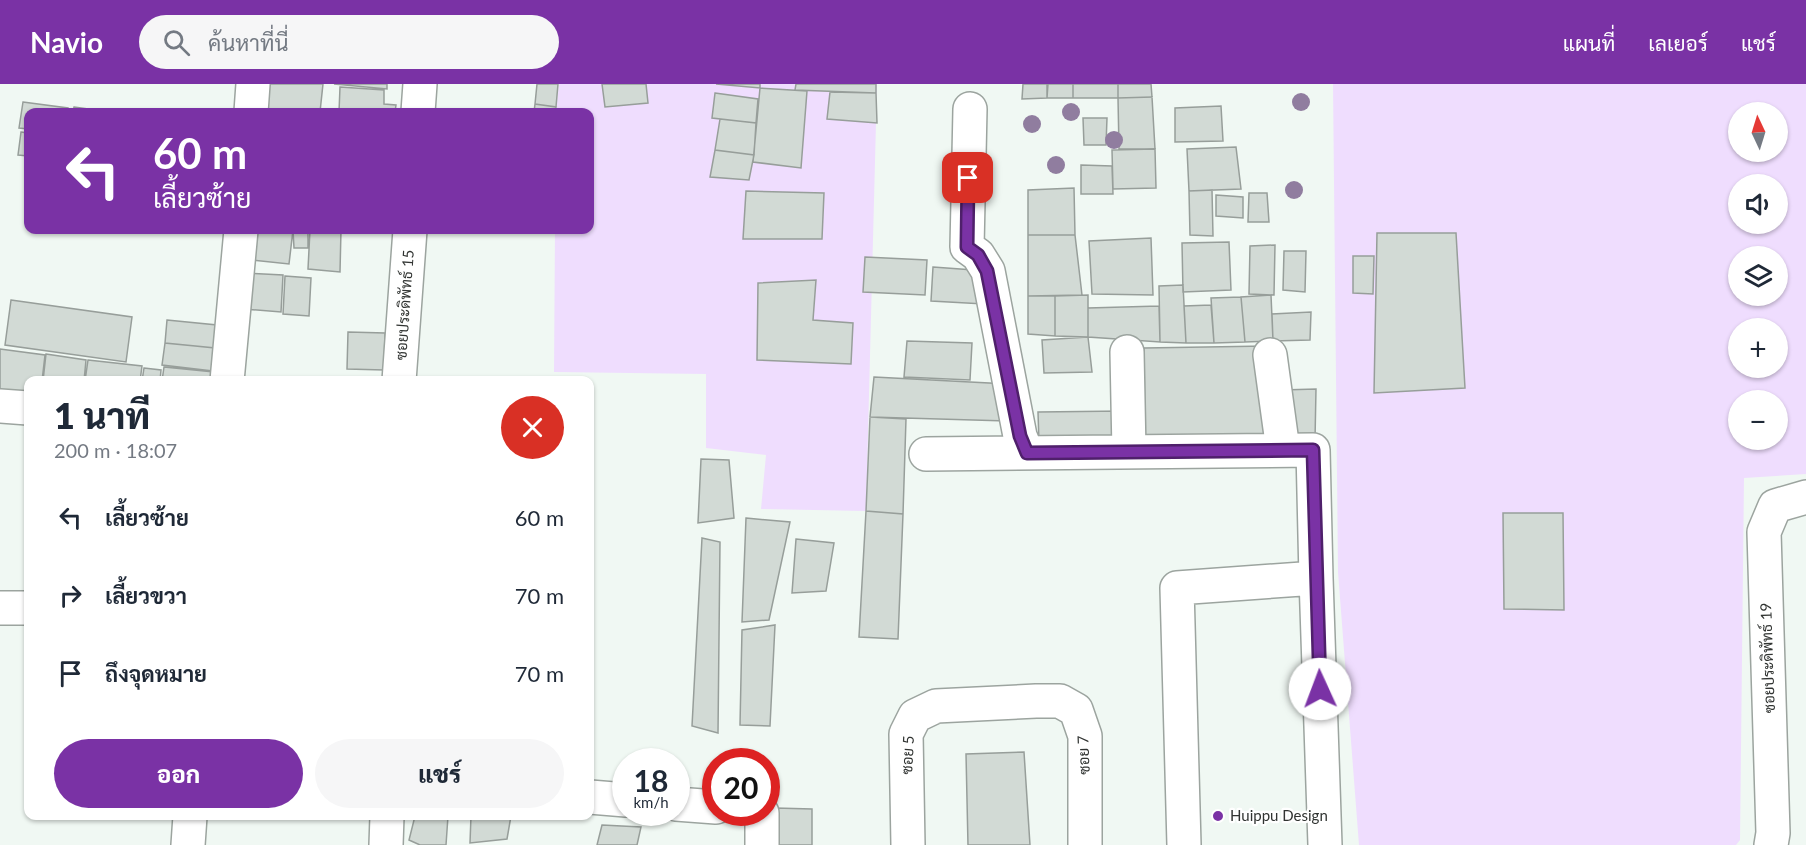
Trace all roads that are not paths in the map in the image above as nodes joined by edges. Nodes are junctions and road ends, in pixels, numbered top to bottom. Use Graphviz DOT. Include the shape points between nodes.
graph roads {
  1 [pos="253,84"];
  2 [pos="420,84"];
  3 [pos="251,108"];
  4 [pos="418,108"];
  5 [pos="970,109"];
  6 [pos="240,234"];
  7 [pos="410,234"];
  8 [pos="1127,352"];
  9 [pos="1270,355"];
  10 [pos="227,376"];
  11 [pos="399,376"];
  12 [pos="0,406"];
  13 [pos="24,408"];
  14 [pos="1283,450"];
  15 [pos="1128,452"];
  16 [pos="1027,453"];
  17 [pos="926,454"];
  18 [pos="1806,497"];
  19 [pos="1316,578"];
  20 [pos="0,608"];
  21 [pos="24,608"];
  22 [pos="999,703"];
  23 [pos="594,797"];
  24 [pos="612,799"];
  25 [pos="190,820"];
  26 [pos="367,820"];
  27 [pos="387,820"];
  28 [pos="762,826"];
  29 [pos="188,845"];
  30 [pos="366,845"];
  31 [pos="386,845"];
  32 [pos="762,845"];
  33 [pos="908,845"];
  34 [pos="1084,845"];
  35 [pos="1184,845"];
  36 [pos="1325,845"];
  37 [pos="1771,845"];
  1 -- 3 [label="street"];
  2 -- 4 [label="street"];
  5 -- 16 [label="street" via="967,247 978,255 987,271 1020,436"];
  6 -- 10 [label="street"];
  7 -- 11 [label="street, ซอยประดิพัทธ์ 15"];
  8 -- 15 [label="street"];
  9 -- 14 [label="street"];
  12 -- 13 [label="street"];
  14 -- 15 [label="street"];
  14 -- 19 [label="street" via="1313,450"];
  15 -- 16 [label="street"];
  16 -- 17 [label="street"];
  18 -- 37 [label="street, ซอยประดิพัทธ์ 19" via="1775,506 1764,532"];
  19 -- 35 [label="street" via="1178,588"];
  19 -- 36 [label="street"];
  20 -- 21 [label="street"];
  22 -- 33 [label="street, ซอย 5" via="936,706 915,716 906,734"];
  22 -- 34 [label="street, ซอย 7" via="1060,701 1076,711 1085,736"];
  23 -- 24 [label="street"];
  25 -- 29 [label="street"];
  26 -- 30 [label="street"];
  27 -- 31 [label="street"];
  28 -- 32 [label="street"];
}
